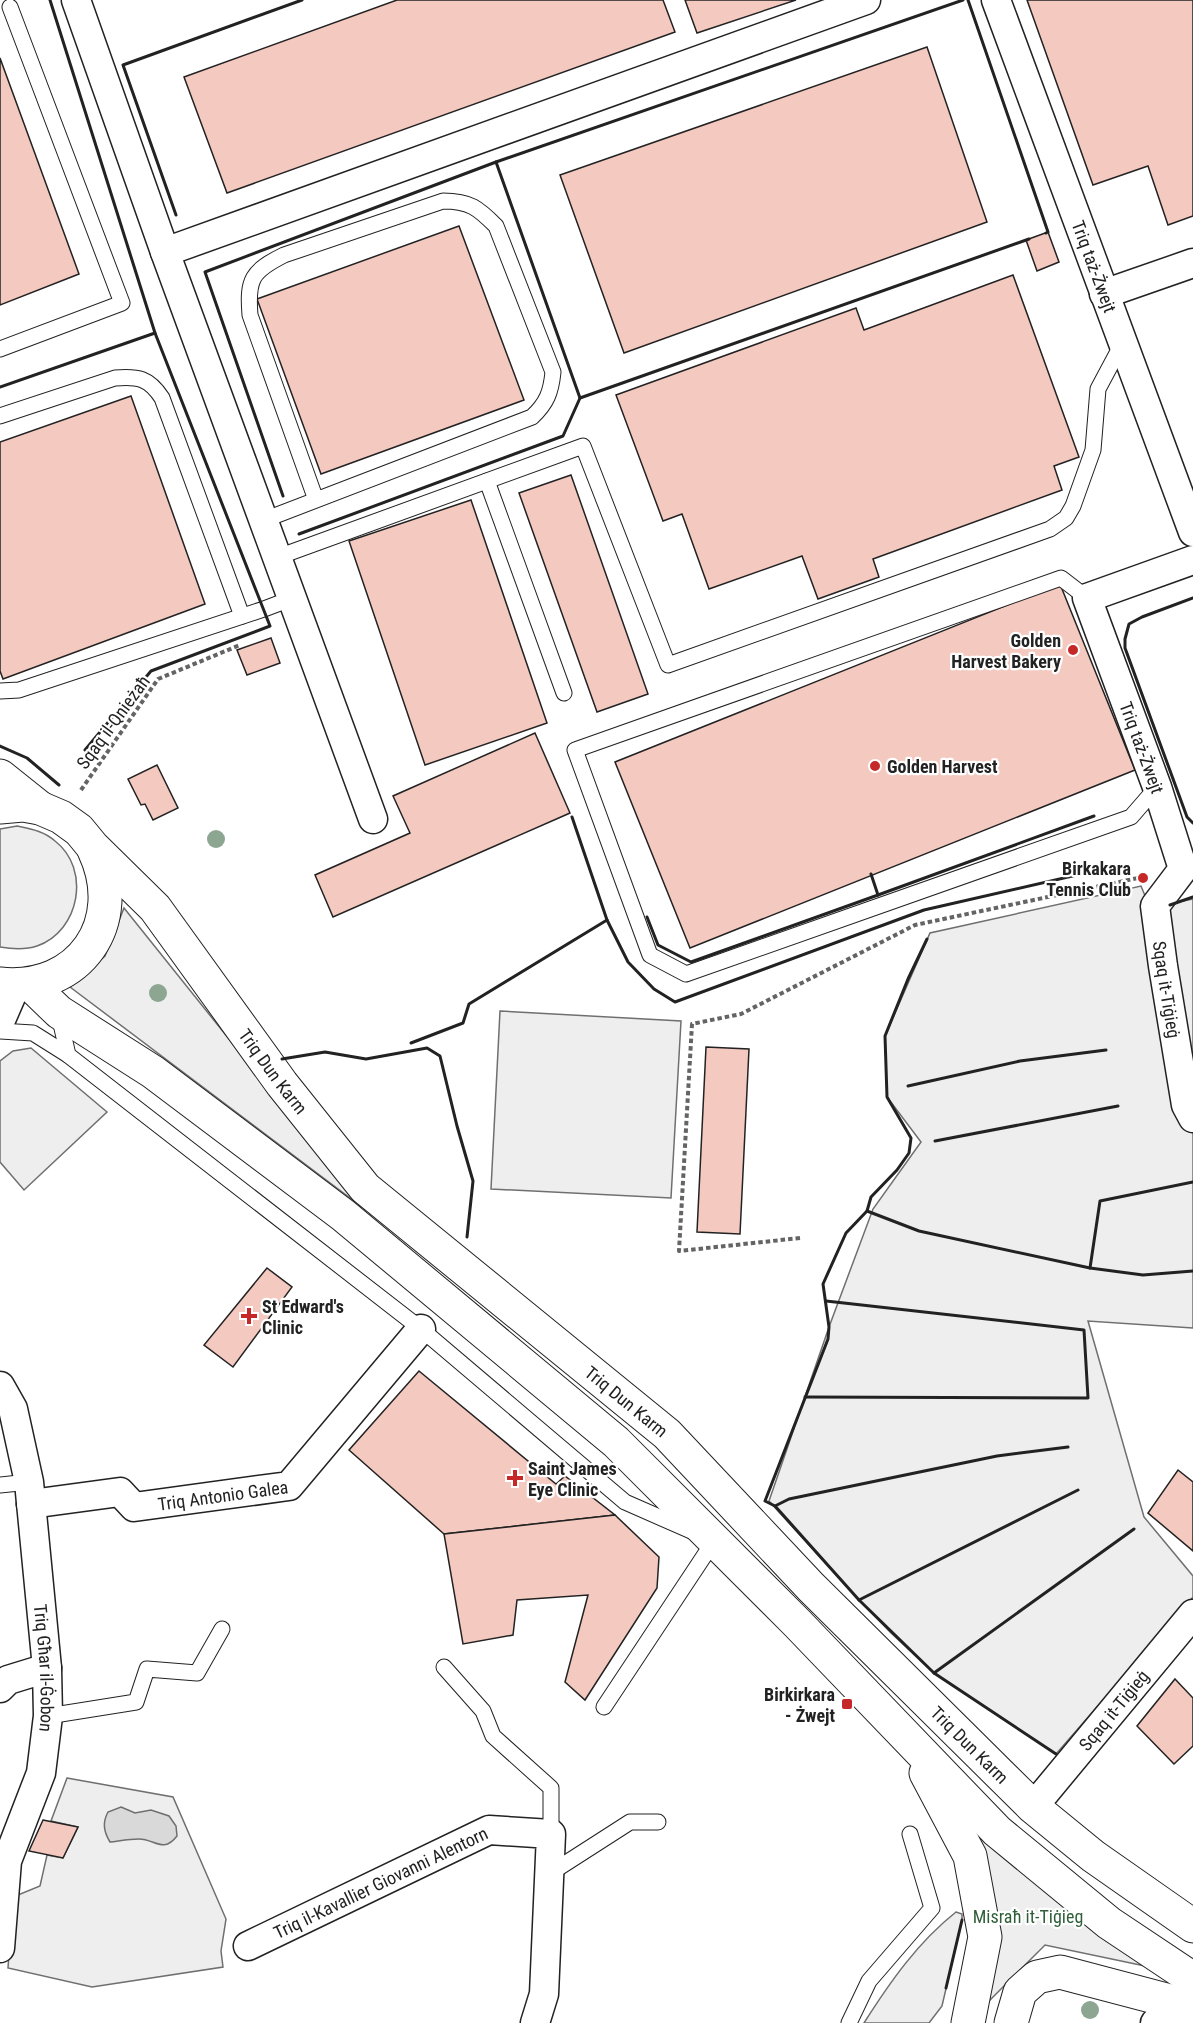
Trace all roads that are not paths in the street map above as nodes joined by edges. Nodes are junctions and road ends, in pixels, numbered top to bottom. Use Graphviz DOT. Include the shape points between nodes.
graph roads {
  1 [pos="76,0"];
  2 [pos="866,0"];
  3 [pos="996,0"];
  4 [pos="10,7"];
  5 [pos="165,252"];
  6 [pos="1193,263"];
  7 [pos="1104,294"];
  8 [pos="1122,344"];
  9 [pos="0,349"];
  10 [pos="0,416"];
  11 [pos="487,481"];
  12 [pos="316,500"];
  13 [pos="264,520"];
  14 [pos="1193,532"];
  15 [pos="278,557"];
  16 [pos="1193,560"];
  17 [pos="293,598"];
  18 [pos="1087,598"];
  19 [pos="242,616"];
  20 [pos="0,691"];
  21 [pos="564,693"];
  22 [pos="0,776"];
  23 [pos="1157,788"];
  24 [pos="0,807"];
  25 [pos="50,813"];
  26 [pos="373,819"];
  27 [pos="93,847"];
  28 [pos="1188,867"];
  29 [pos="15,984"];
  30 [pos="58,1012"];
  31 [pos="0,1022"];
  32 [pos="0,1032"];
  33 [pos="68,1055"];
  34 [pos="1193,1118"];
  35 [pos="421,1329"];
  36 [pos="0,1386"];
  37 [pos="0,1485"];
  38 [pos="30,1493"];
  39 [pos="714,1541"];
  40 [pos="1193,1614"];
  41 [pos="222,1629"];
  42 [pos="444,1667"];
  43 [pos="47,1668"];
  44 [pos="0,1688"];
  45 [pos="604,1707"];
  46 [pos="48,1716"];
  47 [pos="906,1736"];
  48 [pos="1033,1807"];
  49 [pos="658,1822"];
  50 [pos="551,1834"];
  51 [pos="910,1834"];
  52 [pos="549,1874"];
  53 [pos="1193,1926"];
  54 [pos="248,1946"];
  55 [pos="0,1948"];
  56 [pos="1193,1979"];
  57 [pos="1193,2007"];
  58 [pos="535,2023"];
  59 [pos="849,2023"];
  60 [pos="968,2023"];
  61 [pos="1011,2023"];
  62 [pos="1155,2023"];
  63 [pos="1178,2023"];
  1 -- 5 [label="street"];
  2 -- 5 [label="street"];
  3 -- 7 [label="street, Triq taż-Żwejt"];
  4 -- 9 [label="lane" via="122,303"];
  5 -- 13 [label="street"];
  6 -- 7 [label="street"];
  7 -- 8 [label="street, Triq taż-Żwejt"];
  8 -- 11 [label="lane" via="1098,389 1093,450 1066,518 1050,529 668,665 583,446"];
  8 -- 14 [label="street, Triq taż-Żwejt"];
  10 -- 19 [label="lane" via="115,378 132,377 155,386"];
  11 -- 15 [label="lane"];
  11 -- 21 [label="lane"];
  12 -- 12 [label="lane" via="532,417 544,405 553,372 496,226 479,209 462,201 443,201 284,255 263,265 253,279 250,315"];
  12 -- 13 [label="lane"];
  13 -- 15 [label="street"];
  15 -- 17 [label="street"];
  16 -- 18 [label="street"];
  17 -- 19 [label="lane"];
  17 -- 26 [label="street"];
  18 -- 23 [label="street, Triq taż-Żwejt"];
  18 -- 23 [label="lane" via="1061,578 575,750 650,955 686,974 1131,817"];
  19 -- 20 [label="lane" via="19,690"];
  22 -- 25 [label="highway, Triq Dun Karm"];
  23 -- 28 [label="street, Triq taż-Żwejt"];
  24 -- 25 [label="highway" via="23,805"];
  25 -- 27 [label="highway, Triq Dun Karm" via="79,830"];
  27 -- 29 [label="highway, Triq Dun Karm" via="106,886 105,915 94,942 74,964 53,977"];
  27 -- 48 [label="highway, Triq Dun Karm" via="155,908 282,1084 365,1188 667,1434 811,1587"];
  28 -- 34 [label="street, Sqaq it-Tiġieġ" via="1155,906 1186,1105"];
  29 -- 30 [label="highway, Triq Dun Karm"];
  29 -- 31 [label="street"];
  30 -- 33 [label="lane"];
  30 -- 39 [label="highway, Triq Dun Karm" via="153,1072 343,1215 616,1442"];
  32 -- 33 [label="lane, Triq Dun Karm" via="33,1033"];
  33 -- 35 [label="lane, Triq Dun Karm"];
  35 -- 38 [label="street, Triq Antonio Galea" via="290,1486 134,1507 120,1492"];
  35 -- 39 [label="lane, Triq Dun Karm" via="625,1502"];
  36 -- 38 [label="street, Triq Għar il-Ġobon" via="13,1409"];
  37 -- 38 [label="lane"];
  38 -- 43 [label="street, Triq Għar il-Ġobon"];
  39 -- 45 [label="lane"];
  39 -- 47 [label="highway, Triq Dun Karm"];
  40 -- 48 [label="street, Sqaq it-Tiġieġ"];
  41 -- 46 [label="lane" via="197,1672 147,1669 136,1702"];
  42 -- 50 [label="lane" via="483,1711 493,1736 551,1788"];
  43 -- 44 [label="street" via="8,1680"];
  43 -- 46 [label="street, Triq Għar il-Ġobon"];
  46 -- 55 [label="street, Triq Għar il-Ġobon" via="41,1773 7,1861"];
  47 -- 56 [label="highway, Triq Dun Karm" via="997,1831 1109,1923"];
  47 -- 60 [label="highway" via="970,1856 985,1937"];
  48 -- 53 [label="highway, Triq Dun Karm" via="1093,1856"];
  49 -- 52 [label="lane" via="630,1822"];
  50 -- 52 [label="street"];
  50 -- 54 [label="street, Triq il-Kavallier Giovanni Alentorn" via="489,1830"];
  51 -- 59 [label="lane" via="932,1908 869,1981"];
  52 -- 58 [label="street" via="544,1994"];
  57 -- 61 [label="highway" via="1060,1971 1037,1977 1020,1992"];
  62 -- 63 [label="street"];
}
